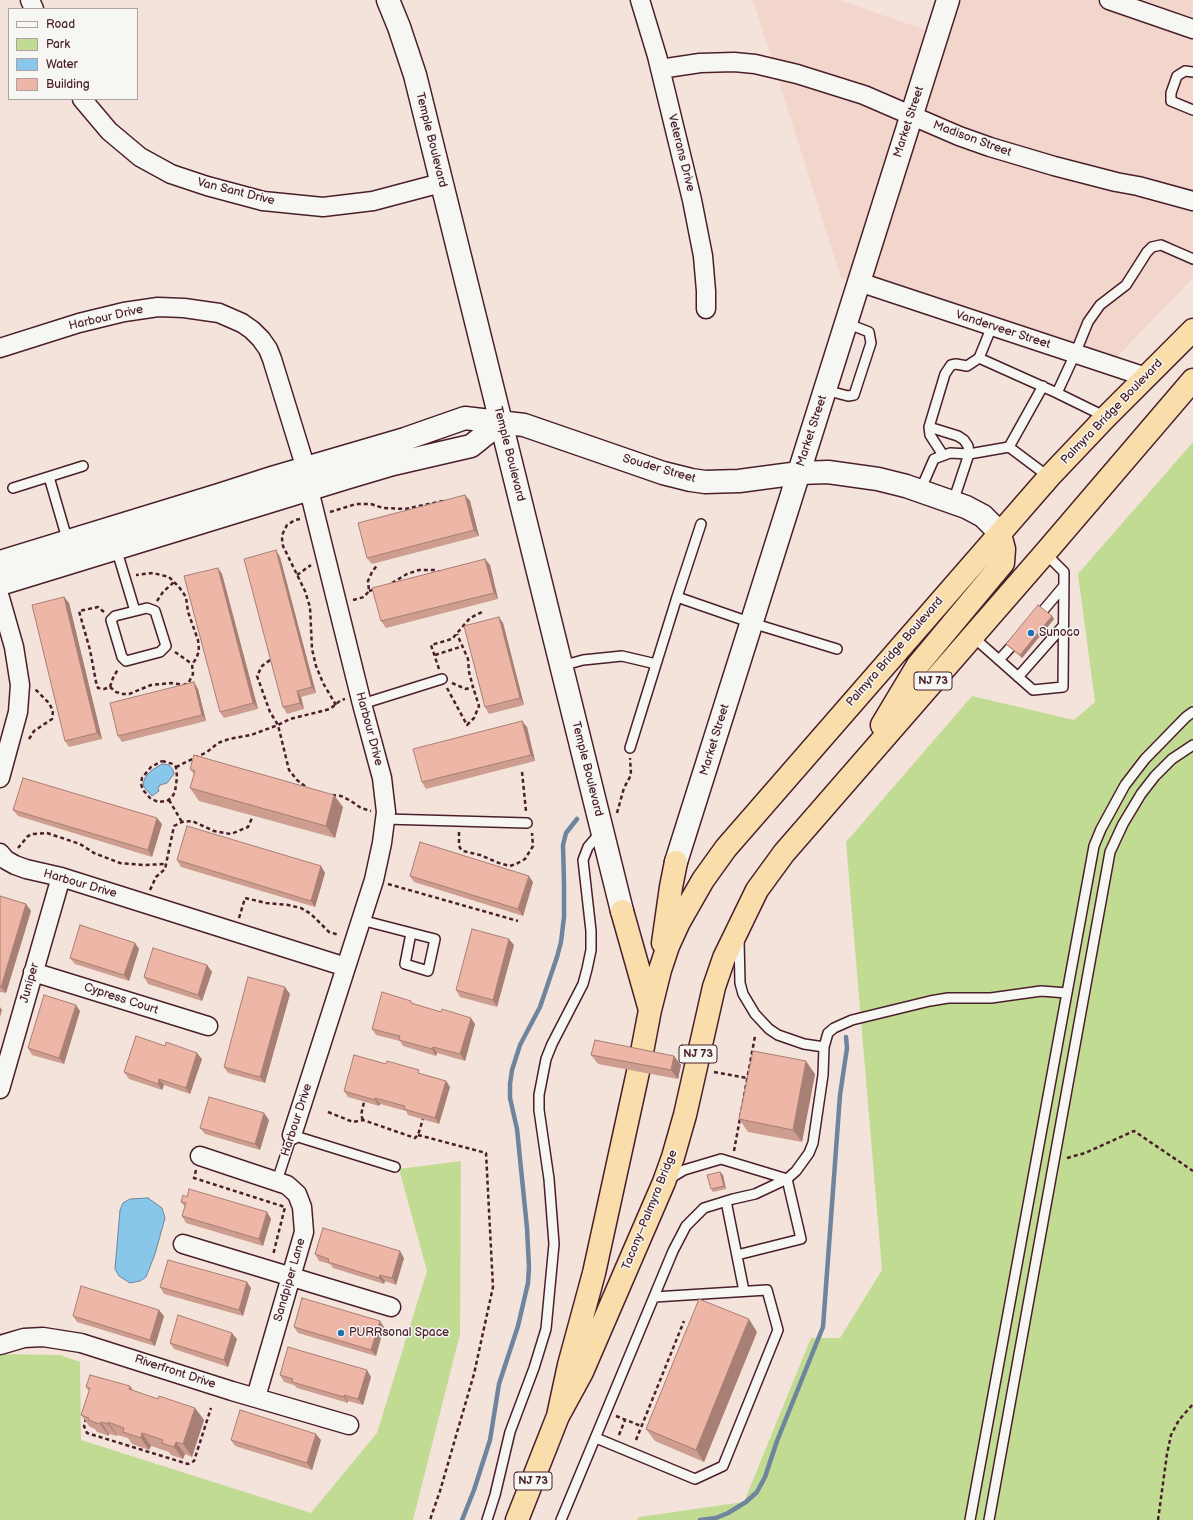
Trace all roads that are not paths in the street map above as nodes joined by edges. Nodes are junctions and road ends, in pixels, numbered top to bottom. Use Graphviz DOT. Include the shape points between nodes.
graph roads {
  1 [pos="388,0"];
  2 [pos="640,0"];
  3 [pos="948,0"];
  4 [pos="1109,0"];
  5 [pos="1193,29"];
  6 [pos="660,69"];
  7 [pos="1193,72"];
  8 [pos="83,100"];
  9 [pos="1193,110"];
  10 [pos="911,116"];
  11 [pos="441,183"];
  12 [pos="1193,201"];
  13 [pos="1193,259"];
  14 [pos="859,282"];
  15 [pos="706,310"];
  16 [pos="846,323"];
  17 [pos="992,326"];
  18 [pos="1193,330"];
  19 [pos="0,348"];
  20 [pos="1075,354"];
  21 [pos="979,358"];
  22 [pos="1146,377"];
  23 [pos="1193,380"];
  24 [pos="1043,386"];
  25 [pos="825,390"];
  26 [pos="1056,392"];
  27 [pos="1106,417"];
  28 [pos="500,422"];
  29 [pos="929,427"];
  30 [pos="405,439"];
  31 [pos="1009,447"];
  32 [pos="969,454"];
  33 [pos="943,455"];
  34 [pos="411,460"];
  35 [pos="83,466"];
  36 [pos="306,468"];
  37 [pos="799,473"];
  38 [pos="49,477"];
  39 [pos="1049,477"];
  40 [pos="13,488"];
  41 [pos="309,490"];
  42 [pos="920,491"];
  43 [pos="953,502"];
  44 [pos="701,524"];
  45 [pos="1000,534"];
  46 [pos="113,538"];
  47 [pos="71,551"];
  48 [pos="1045,553"];
  49 [pos="0,562"];
  50 [pos="0,584"];
  51 [pos="1063,587"];
  52 [pos="677,597"];
  53 [pos="0,598"];
  54 [pos="135,611"];
  55 [pos="752,623"];
  56 [pos="1063,626"];
  57 [pos="972,636"];
  58 [pos="838,649"];
  59 [pos="999,660"];
  60 [pos="656,664"];
  61 [pos="561,666"];
  62 [pos="1018,677"];
  63 [pos="442,680"];
  64 [pos="362,704"];
  65 [pos="1193,712"];
  66 [pos="1193,745"];
  67 [pos="630,748"];
  68 [pos="857,769"];
  69 [pos="0,778"];
  70 [pos="386,816"];
  71 [pos="527,823"];
  72 [pos="609,825"];
  73 [pos="3,856"];
  74 [pos="676,862"];
  75 [pos="61,877"];
  76 [pos="622,911"];
  77 [pos="361,920"];
  78 [pos="738,927"];
  79 [pos="411,933"];
  80 [pos="346,967"];
  81 [pos="660,970"];
  82 [pos="33,972"];
  83 [pos="1067,993"];
  84 [pos="650,1010"];
  85 [pos="208,1026"];
  86 [pos="824,1047"];
  87 [pos="0,1088"];
  88 [pos="292,1135"];
  89 [pos="200,1156"];
  90 [pos="395,1167"];
  91 [pos="787,1179"];
  92 [pos="277,1181"];
  93 [pos="664,1182"];
  94 [pos="726,1201"];
  95 [pos="183,1244"];
  96 [pos="737,1255"];
  97 [pos="291,1277"];
  98 [pos="744,1292"];
  99 [pos="654,1297"];
  100 [pos="391,1307"];
  101 [pos="0,1345"];
  102 [pos="256,1398"];
  103 [pos="558,1416"];
  104 [pos="349,1425"];
  105 [pos="596,1438"];
  106 [pos="487,1520"];
  107 [pos="517,1520"];
  108 [pos="561,1520"];
  109 [pos="970,1520"];
  110 [pos="989,1520"];
  1 -- 11 [label="street, Temple Boulevard" via="415,75"];
  2 -- 6 [label="street, Veterans Drive"];
  3 -- 10 [label="street, Market Street"];
  4 -- 5 [label="street"];
  6 -- 10 [label="street, Madison Street" via="700,63 755,64 864,95"];
  6 -- 15 [label="street, Veterans Drive" via="699,235"];
  7 -- 9 [label="lane" via="1185,71 1177,76 1171,101"];
  8 -- 11 [label="street, Van Sant Drive" via="109,131 140,157 171,174 263,201 323,207 373,201"];
  10 -- 12 [label="street, Madison Street" via="959,136 1023,157"];
  10 -- 14 [label="street, Market Street"];
  11 -- 28 [label="street, Temple Boulevard"];
  13 -- 20 [label="lane" via="1160,245 1152,247 1126,284 1100,305 1088,322"];
  14 -- 16 [label="street, Market Street"];
  14 -- 17 [label="street, Vanderveer Street"];
  16 -- 25 [label="street, Market Street"];
  16 -- 25 [label="lane" via="869,332 872,342 854,395 848,396"];
  17 -- 20 [label="street, Vanderveer Street"];
  17 -- 21 [label="lane"];
  18 -- 22 [label="highway, Palmyra Bridge Boulevard / NJ 73"];
  19 -- 36 [label="street, Harbour Drive" via="79,323 135,310 158,307 219,313 252,330 268,349"];
  20 -- 22 [label="street, Vanderveer Street"];
  20 -- 26 [label="lane"];
  21 -- 24 [label="lane"];
  21 -- 29 [label="lane" via="967,366 956,364 947,369"];
  22 -- 27 [label="highway, Palmyra Bridge Boulevard / NJ 73"];
  23 -- 48 [label="highway, NJ 73"];
  24 -- 26 [label="lane"];
  24 -- 31 [label="lane"];
  25 -- 37 [label="street, Market Street"];
  26 -- 27 [label="lane"];
  27 -- 39 [label="highway, Palmyra Bridge Boulevard / NJ 73"];
  28 -- 30 [label="street" via="465,418"];
  28 -- 34 [label="street" via="471,446"];
  28 -- 37 [label="street, Souder Street" via="524,426 691,480 739,481"];
  28 -- 61 [label="street, Temple Boulevard"];
  29 -- 32 [label="lane" via="964,440"];
  29 -- 33 [label="lane" via="930,435"];
  30 -- 34 [label="street"];
  30 -- 36 [label="street"];
  31 -- 32 [label="lane"];
  31 -- 39 [label="lane"];
  32 -- 33 [label="lane"];
  32 -- 43 [label="lane"];
  33 -- 42 [label="lane" via="934,459"];
  34 -- 41 [label="street"];
  35 -- 38 [label="lane"];
  36 -- 41 [label="street, Harbour Drive"];
  36 -- 46 [label="street" via="219,495"];
  37 -- 42 [label="street, Souder Street" via="846,474 878,479"];
  37 -- 55 [label="street, Market Street"];
  38 -- 40 [label="lane"];
  38 -- 47 [label="lane"];
  39 -- 45 [label="highway, Palmyra Bridge Boulevard / NJ 73"];
  41 -- 46 [label="street" via="240,509"];
  41 -- 64 [label="street, Harbour Drive"];
  42 -- 43 [label="street, Souder Street"];
  43 -- 45 [label="street, Souder Street" via="984,516"];
  44 -- 52 [label="lane"];
  45 -- 68 [label="highway" via="1004,549 1003,563 918,665"];
  45 -- 81 [label="highway, Palmyra Bridge Boulevard / NJ 73" via="726,848 703,880 679,922"];
  46 -- 47 [label="street"];
  46 -- 54 [label="lane"];
  47 -- 49 [label="street"];
  47 -- 50 [label="street"];
  48 -- 51 [label="lane" via="1064,572"];
  48 -- 57 [label="highway, NJ 73"];
  51 -- 56 [label="lane"];
  51 -- 59 [label="lane"];
  52 -- 55 [label="lane"];
  52 -- 60 [label="lane"];
  53 -- 69 [label="street" via="14,647 20,685 18,712"];
  54 -- 54 [label="lane" via="115,616 111,620 122,657 126,661 160,652 166,646 155,611"];
  55 -- 58 [label="lane"];
  55 -- 74 [label="street, Market Street"];
  56 -- 62 [label="lane"];
  56 -- 62 [label="lane" via="1063,687 1032,690"];
  57 -- 59 [label="lane"];
  57 -- 68 [label="highway, NJ 73"];
  59 -- 62 [label="lane"];
  60 -- 61 [label="lane" via="622,656 583,660"];
  60 -- 67 [label="lane"];
  61 -- 72 [label="street, Temple Boulevard"];
  63 -- 64 [label="lane"];
  64 -- 70 [label="street, Harbour Drive" via="382,778"];
  65 -- 83 [label="lane" via="1145,759 1125,785 1101,829 1094,846"];
  66 -- 110 [label="lane" via="1172,759 1141,794 1110,852"];
  68 -- 78 [label="highway, NJ 73" via="774,865 757,890"];
  70 -- 71 [label="lane"];
  70 -- 77 [label="street, Harbour Drive" via="374,880"];
  72 -- 76 [label="street, Temple Boulevard"];
  72 -- 106 [label="lane" via="588,847 583,860 591,950 583,984 546,1059 539,1095 554,1237 546,1329 510,1432"];
  73 -- 75 [label="street, Harbour Drive" via="26,869"];
  74 -- 81 [label="highway" via="666,913"];
  75 -- 80 [label="street, Harbour Drive"];
  75 -- 82 [label="street, Juniper"];
  76 -- 84 [label="highway"];
  77 -- 79 [label="lane"];
  77 -- 80 [label="street, Harbour Drive"];
  78 -- 86 [label="lane" via="740,983 743,994 755,1014 778,1035 804,1044"];
  78 -- 93 [label="highway, Tacony–Palmyra Bridge / NJ 73" via="714,987 685,1115"];
  80 -- 88 [label="street, Harbour Drive"];
  81 -- 84 [label="highway, Palmyra Bridge Boulevard / NJ 73"];
  82 -- 85 [label="street, Cypress Court"];
  82 -- 87 [label="street, Juniper"];
  83 -- 86 [label="lane" via="1041,990 991,998 948,998 930,1001 852,1020 828,1033"];
  83 -- 109 [label="lane"];
  84 -- 103 [label="highway, Tacony–Palmyra Bridge / NJ 73" via="594,1273"];
  86 -- 91 [label="lane" via="823,1075 813,1143 804,1162"];
  88 -- 90 [label="lane"];
  88 -- 92 [label="lane, Harbour Drive"];
  89 -- 92 [label="street, Sandpiper Lane"];
  91 -- 93 [label="lane" via="720,1159 684,1170"];
  91 -- 94 [label="lane" via="755,1194"];
  91 -- 96 [label="lane" via="801,1239"];
  92 -- 97 [label="street, Sandpiper Lane" via="287,1185 297,1194 304,1219 304,1232"];
  93 -- 103 [label="highway, Tacony–Palmyra Bridge / NJ 73" via="582,1372"];
  94 -- 96 [label="lane"];
  94 -- 99 [label="lane" via="704,1208 686,1226"];
  95 -- 97 [label="street"];
  96 -- 98 [label="lane"];
  97 -- 100 [label="street"];
  97 -- 102 [label="street, Sandpiper Lane"];
  98 -- 99 [label="lane"];
  98 -- 105 [label="lane" via="767,1290 778,1330 724,1466 694,1479"];
  99 -- 105 [label="lane"];
  101 -- 102 [label="street, Riverfront Drive" via="24,1338 43,1337 75,1342"];
  102 -- 104 [label="street, Riverfront Drive"];
  103 -- 107 [label="highway, Tacony–Palmyra Bridge / NJ 73"];
  105 -- 108 [label="lane"];
}
